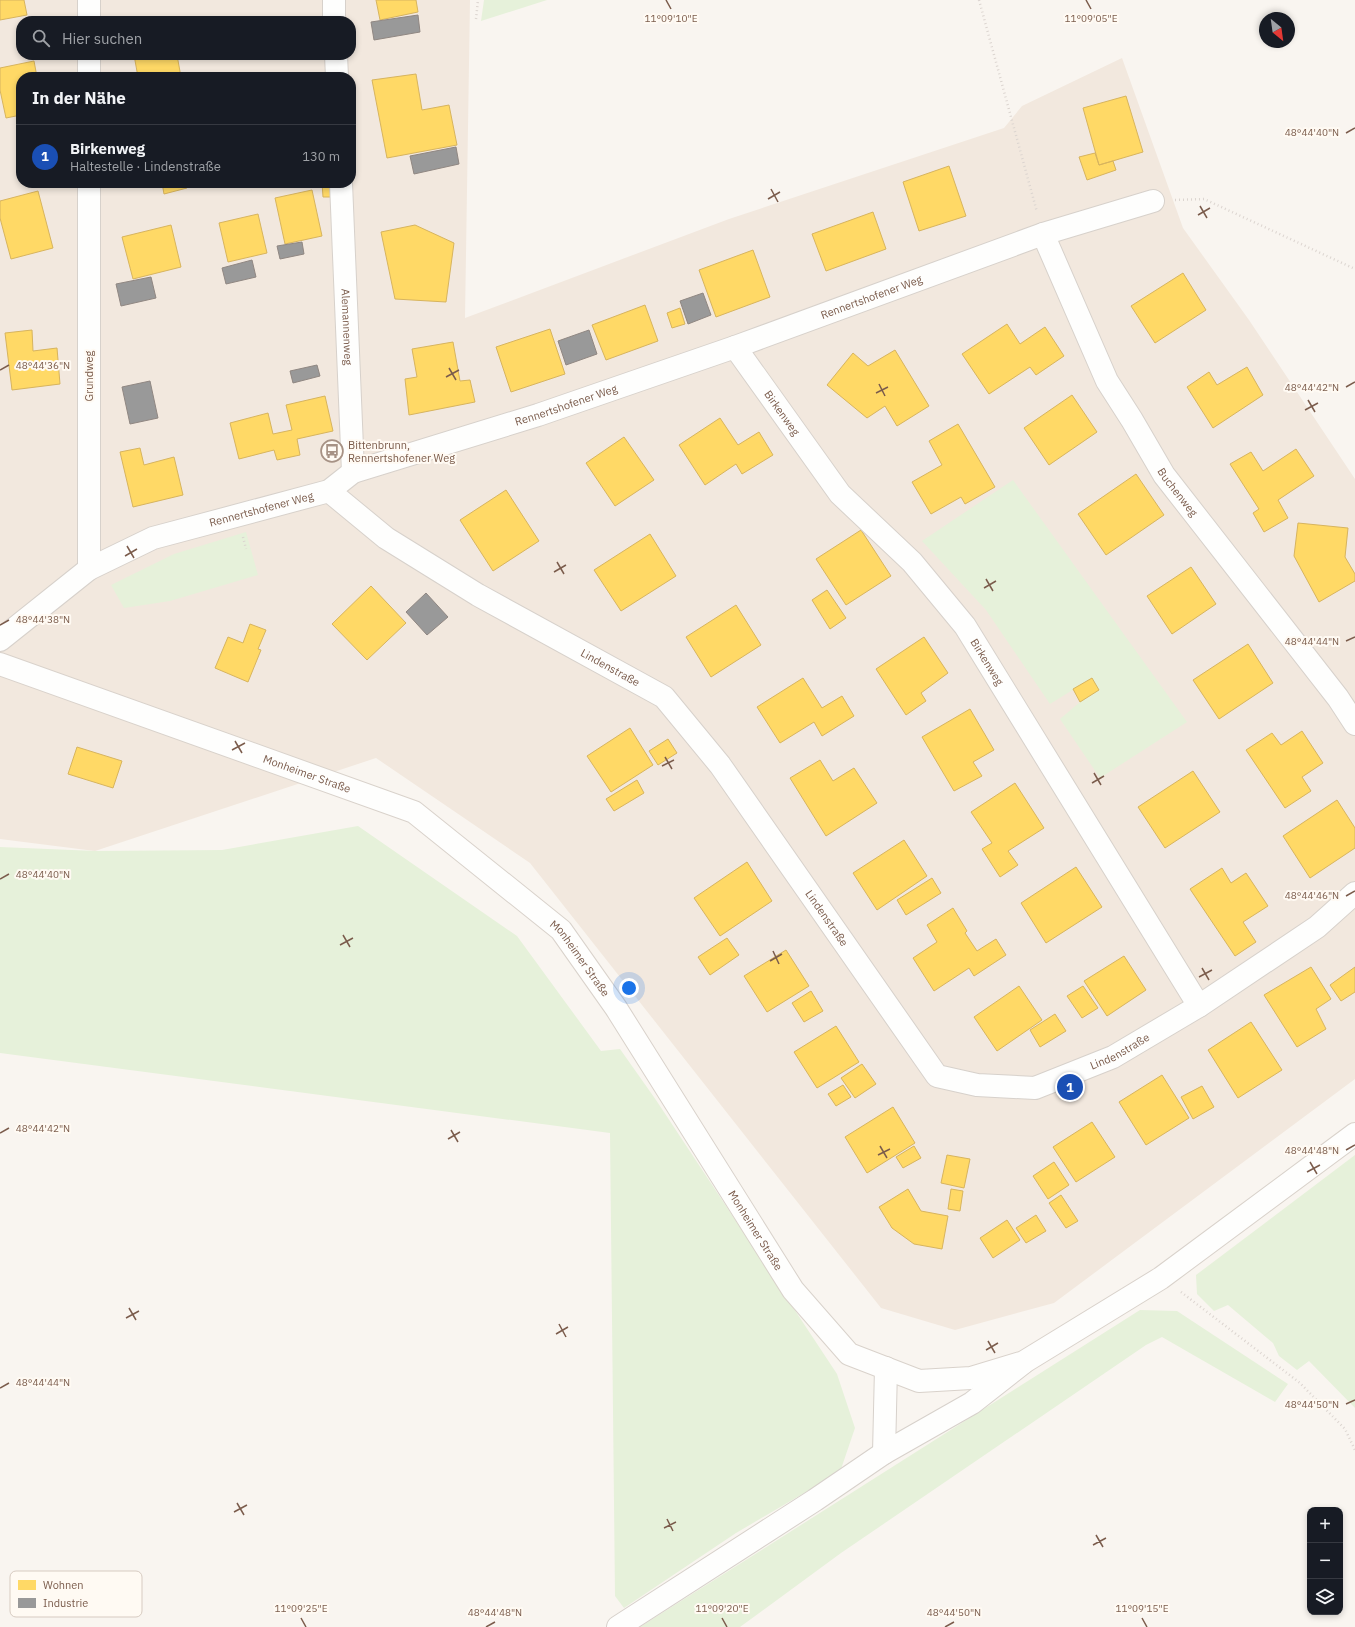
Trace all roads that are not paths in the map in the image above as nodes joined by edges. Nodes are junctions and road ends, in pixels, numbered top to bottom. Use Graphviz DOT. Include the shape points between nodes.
graph roads {
  1 [pos="89,0"];
  2 [pos="334,0"];
  3 [pos="89,16"];
  4 [pos="334,16"];
  5 [pos="89,60"];
  6 [pos="336,60"];
  7 [pos="89,72"];
  8 [pos="337,72"];
  9 [pos="89,188"];
  10 [pos="341,188"];
  11 [pos="1153,201"];
  12 [pos="1042,234"];
  13 [pos="735,347"];
  14 [pos="353,472"];
  15 [pos="329,490"];
  16 [pos="89,569"];
  17 [pos="0,640"];
  18 [pos="0,664"];
  19 [pos="1355,724"];
  20 [pos="1355,893"];
  21 [pos="1199,1006"];
  22 [pos="1355,1134"];
  23 [pos="1024,1362"];
  24 [pos="886,1368"];
  25 [pos="884,1453"];
  26 [pos="618,1627"];
  1 -- 3 [label="street"];
  2 -- 4 [label="street"];
  5 -- 7 [label="street"];
  6 -- 8 [label="street"];
  9 -- 16 [label="street, Grundweg"];
  10 -- 14 [label="street, Alemannenweg"];
  11 -- 12 [label="street, Rennertshofener Weg"];
  12 -- 13 [label="street, Rennertshofener Weg"];
  12 -- 19 [label="street, Buchenweg" via="1106,381 1164,476 1338,698"];
  13 -- 14 [label="street, Rennertshofener Weg" via="530,417"];
  13 -- 21 [label="street, Birkenweg" via="840,494 912,562 966,626"];
  14 -- 15 [label="street, Rennertshofener Weg"];
  15 -- 16 [label="street, Rennertshofener Weg" via="153,538"];
  15 -- 21 [label="street, Lindenstraße" via="386,538 471,591 664,697 720,765 937,1076 977,1085 1034,1088 1113,1057"];
  16 -- 17 [label="street, Rennertshofener Weg"];
  18 -- 24 [label="street, Monheimer Straße" via="414,812 561,930 616,1008 793,1290 849,1354"];
  20 -- 21 [label="street, Lindenstraße" via="1317,927"];
  22 -- 23 [label="street" via="1162,1278"];
  23 -- 24 [label="street, Monheimer Straße" via="971,1378 919,1381"];
  23 -- 25 [label="street" via="972,1403"];
  24 -- 25 [label="street"];
  25 -- 26 [label="street"];
}
